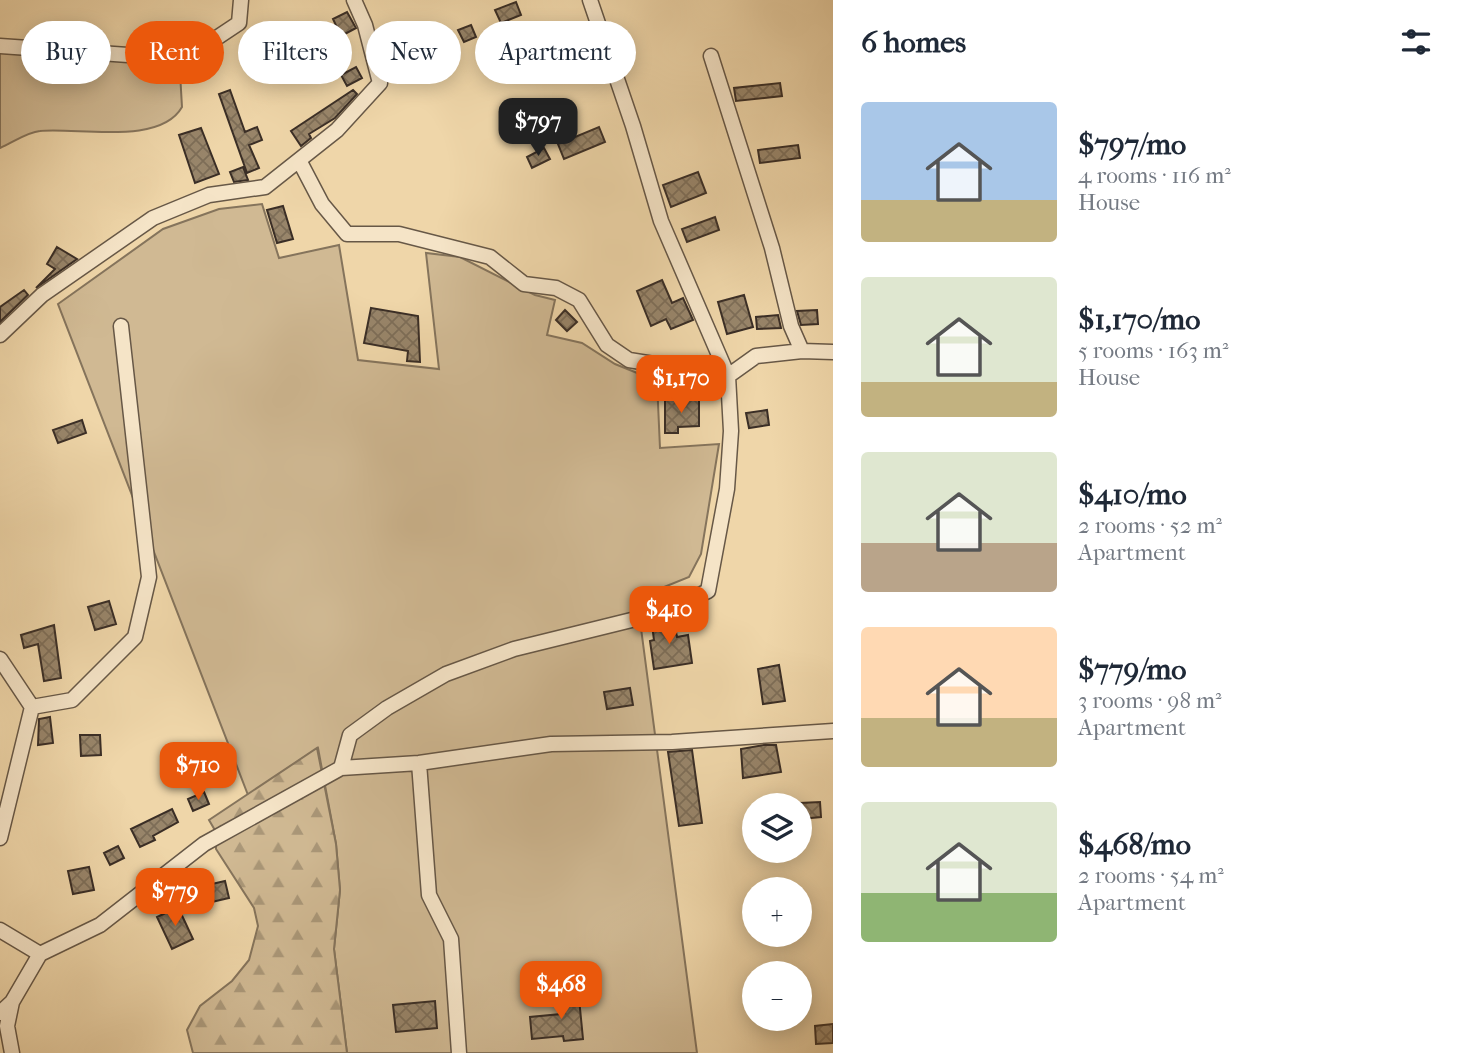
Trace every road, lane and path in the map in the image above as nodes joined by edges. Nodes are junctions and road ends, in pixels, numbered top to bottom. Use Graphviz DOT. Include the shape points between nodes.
graph roads {
  1 [pos="241,0"];
  2 [pos="354,0"];
  3 [pos="590,0"];
  4 [pos="0,46"];
  5 [pos="711,57"];
  6 [pos="300,162"];
  7 [pos="121,326"];
  8 [pos="0,335"];
  9 [pos="802,351"];
  10 [pos="833,352"];
  11 [pos="728,376"];
  12 [pos="0,659"];
  13 [pos="32,707"];
  14 [pos="833,731"];
  15 [pos="419,763"];
  16 [pos="341,768"];
  17 [pos="0,838"];
  18 [pos="0,930"];
  19 [pos="40,954"];
  20 [pos="12,1002"];
  21 [pos="0,1013"];
  22 [pos="12,1053"];
  23 [pos="459,1053"];
  1 -- 4 [label="street" via="239,23 185,59"];
  2 -- 6 [label="street" via="380,83"];
  3 -- 11 [label="street" via="661,220"];
  5 -- 9 [label="street"];
  6 -- 8 [label="street" via="265,187 209,195 153,218 42,295"];
  6 -- 11 [label="street" via="322,204 347,234 399,234 490,257 524,284 556,288 579,300 607,345 629,360"];
  7 -- 13 [label="street" via="149,577 135,637 72,700"];
  9 -- 10 [label="street"];
  9 -- 11 [label="street" via="756,356"];
  11 -- 16 [label="street" via="727,489 708,592 660,613 514,649 446,674 351,735"];
  12 -- 13 [label="street"];
  13 -- 17 [label="street"];
  14 -- 15 [label="street" via="673,742 551,744"];
  15 -- 16 [label="street"];
  15 -- 23 [label="street" via="429,895 451,939"];
  16 -- 19 [label="street" via="204,845 100,925"];
  18 -- 19 [label="street"];
  19 -- 20 [label="street"];
  20 -- 21 [label="street"];
  20 -- 22 [label="street" via="7,1026"];
}
